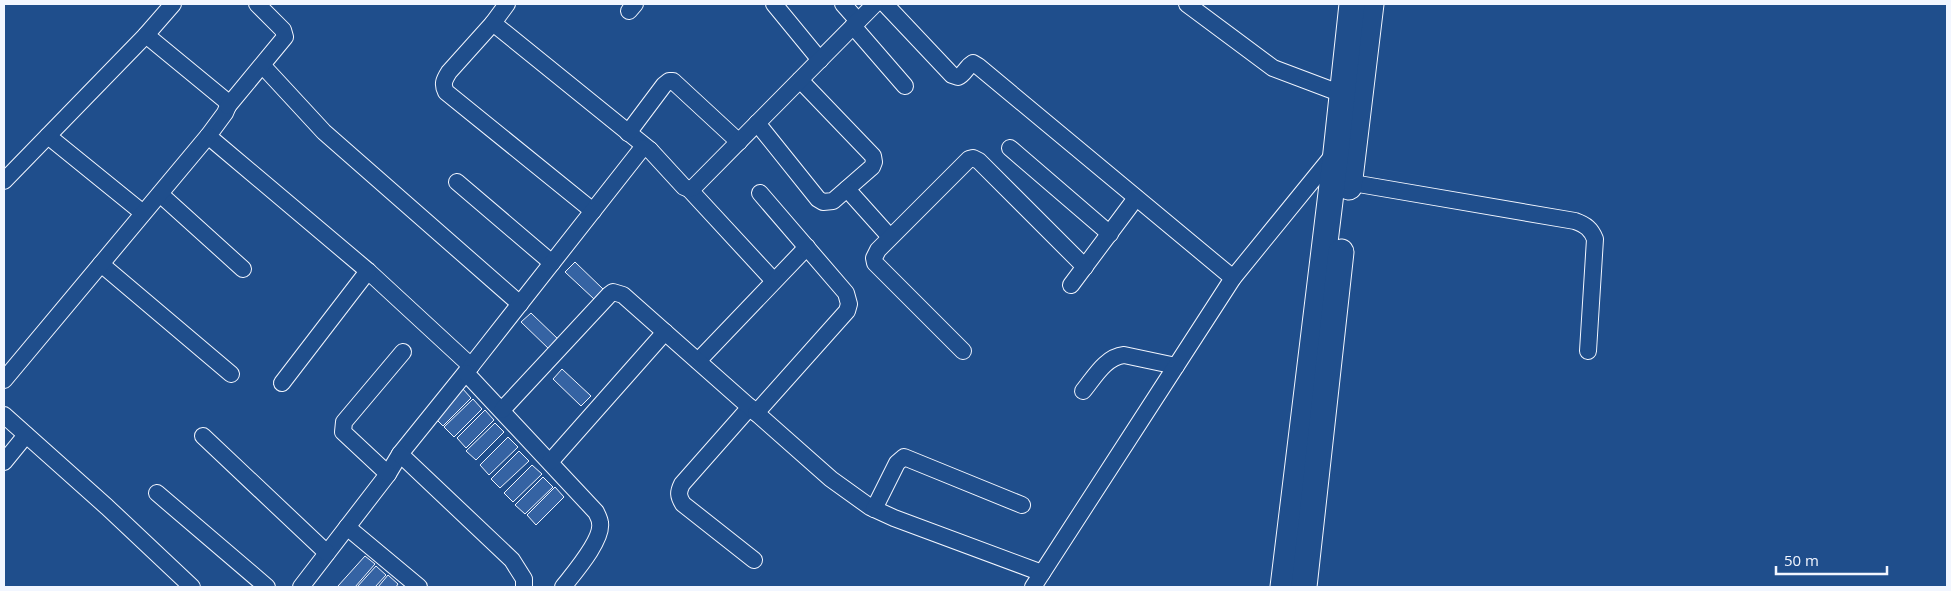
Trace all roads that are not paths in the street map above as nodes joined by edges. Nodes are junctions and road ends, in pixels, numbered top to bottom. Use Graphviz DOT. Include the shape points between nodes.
graph roads {
  1 [pos="257,4"];
  2 [pos="507,4"];
  3 [pos="774,4"];
  4 [pos="843,4"];
  5 [pos="875,4"];
  6 [pos="885,4"];
  7 [pos="1187,4"];
  8 [pos="1352,4"];
  9 [pos="1370,4"];
  10 [pos="163,7"];
  11 [pos="493,23"];
  12 [pos="856,24"];
  13 [pos="146,35"];
  14 [pos="820,60"];
  15 [pos="263,66"];
  16 [pos="800,80"];
  17 [pos="905,86"];
  18 [pos="1342,94"];
  19 [pos="228,106"];
  20 [pos="757,123"];
  21 [pos="628,132"];
  22 [pos="48,136"];
  23 [pos="208,136"];
  24 [pos="739,142"];
  25 [pos="1010,148"];
  26 [pos="650,150"];
  27 [pos="1336,152"];
  28 [pos="4,181"];
  29 [pos="1341,181"];
  30 [pos="457,182"];
  31 [pos="689,189"];
  32 [pos="847,189"];
  33 [pos="760,193"];
  34 [pos="160,194"];
  35 [pos="1136,198"];
  36 [pos="593,211"];
  37 [pos="144,213"];
  38 [pos="1110,234"];
  39 [pos="890,237"];
  40 [pos="807,247"];
  41 [pos="552,263"];
  42 [pos="101,264"];
  43 [pos="1085,267"];
  44 [pos="243,269"];
  45 [pos="368,271"];
  46 [pos="1233,278"];
  47 [pos="774,281"];
  48 [pos="1071,285"];
  49 [pos="520,304"];
  50 [pos="664,332"];
  51 [pos="963,351"];
  52 [pos="1588,351"];
  53 [pos="403,352"];
  54 [pos="698,361"];
  55 [pos="1176,366"];
  56 [pos="469,369"];
  57 [pos="231,374"];
  58 [pos="4,380"];
  59 [pos="282,383"];
  60 [pos="1083,392"];
  61 [pos="502,410"];
  62 [pos="753,410"];
  63 [pos="4,415"];
  64 [pos="26,435"];
  65 [pos="203,436"];
  66 [pos="400,454"];
  67 [pos="4,462"];
  68 [pos="550,462"];
  69 [pos="388,474"];
  70 [pos="156,493"];
  71 [pos="1022,505"];
  72 [pos="874,509"];
  73 [pos="347,527"];
  74 [pos="327,553"];
  75 [pos="754,560"];
  76 [pos="1037,580"];
  77 [pos="192,587"];
  78 [pos="267,587"];
  79 [pos="301,587"];
  80 [pos="419,587"];
  81 [pos="524,587"];
  82 [pos="563,587"];
  83 [pos="1282,587"];
  84 [pos="1304,587"];
  1 -- 15 [label="street" via="284,30 285,37"];
  2 -- 11 [label="street"];
  3 -- 14 [label="street"];
  4 -- 12 [label="street"];
  5 -- 12 [label="street"];
  6 -- 35 [label="street" via="952,75 964,74 973,63 978,66"];
  7 -- 18 [label="street" via="1273,68"];
  8 -- 18 [label="highway"];
  9 -- 29 [label="highway"];
  10 -- 13 [label="street"];
  11 -- 21 [label="street"];
  11 -- 36 [label="street" via="445,78 443,86 446,92"];
  12 -- 14 [label="street"];
  12 -- 17 [label="street"];
  13 -- 19 [label="street" via="225,100"];
  13 -- 22 [label="street"];
  14 -- 16 [label="street"];
  15 -- 19 [label="street"];
  15 -- 49 [label="street" via="324,132"];
  16 -- 20 [label="street"];
  16 -- 32 [label="street" via="873,156 872,167"];
  18 -- 27 [label="highway"];
  19 -- 23 [label="street"];
  20 -- 24 [label="street"];
  20 -- 32 [label="street" via="818,199 829,202"];
  21 -- 24 [label="street" via="664,85 673,81"];
  21 -- 26 [label="street"];
  22 -- 28 [label="street"];
  22 -- 37 [label="street"];
  23 -- 34 [label="street"];
  23 -- 45 [label="street"];
  24 -- 31 [label="street"];
  25 -- 38 [label="street"];
  26 -- 31 [label="street"];
  26 -- 36 [label="street" via="644,148 640,151"];
  27 -- 29 [label="highway"];
  27 -- 46 [label="street"];
  29 -- 52 [label="street" via="1575,221 1586,226 1595,239"];
  29 -- 83 [label="highway"];
  29 -- 84 [label="highway"];
  30 -- 41 [label="street"];
  31 -- 47 [label="street"];
  32 -- 39 [label="street"];
  33 -- 40 [label="street"];
  34 -- 37 [label="street"];
  34 -- 44 [label="street"];
  35 -- 38 [label="street"];
  35 -- 46 [label="street"];
  36 -- 41 [label="street"];
  37 -- 42 [label="street"];
  38 -- 43 [label="street"];
  39 -- 43 [label="street" via="968,159 973,158"];
  39 -- 51 [label="street" via="875,254 875,263"];
  40 -- 47 [label="street"];
  40 -- 62 [label="street" via="846,293 847,311"];
  41 -- 49 [label="street"];
  42 -- 57 [label="street"];
  42 -- 58 [label="street"];
  43 -- 48 [label="street"];
  45 -- 56 [label="street"];
  45 -- 59 [label="street"];
  46 -- 55 [label="street"];
  47 -- 54 [label="street"];
  49 -- 56 [label="street"];
  50 -- 54 [label="street"];
  50 -- 61 [label="street" via="623,295 613,292"];
  50 -- 68 [label="street"];
  53 -- 69 [label="street" via="342,427 343,432"];
  54 -- 62 [label="street"];
  55 -- 60 [label="street" via="1116,356 1108,361"];
  55 -- 76 [label="street"];
  56 -- 61 [label="street"];
  56 -- 66 [label="street"];
  61 -- 68 [label="street"];
  62 -- 72 [label="street" via="831,479"];
  62 -- 75 [label="street" via="682,484 679,497 683,504"];
  63 -- 64 [label="street"];
  64 -- 67 [label="street"];
  64 -- 77 [label="street"];
  65 -- 74 [label="street"];
  66 -- 69 [label="street"];
  66 -- 81 [label="street" via="512,560 521,574"];
  68 -- 82 [label="street" via="596,512 601,524 594,544"];
  69 -- 73 [label="street"];
  70 -- 78 [label="street"];
  71 -- 72 [label="street" via="904,457"];
  72 -- 76 [label="street"];
  73 -- 74 [label="street"];
  73 -- 80 [label="street"];
  74 -- 79 [label="street"];
}
